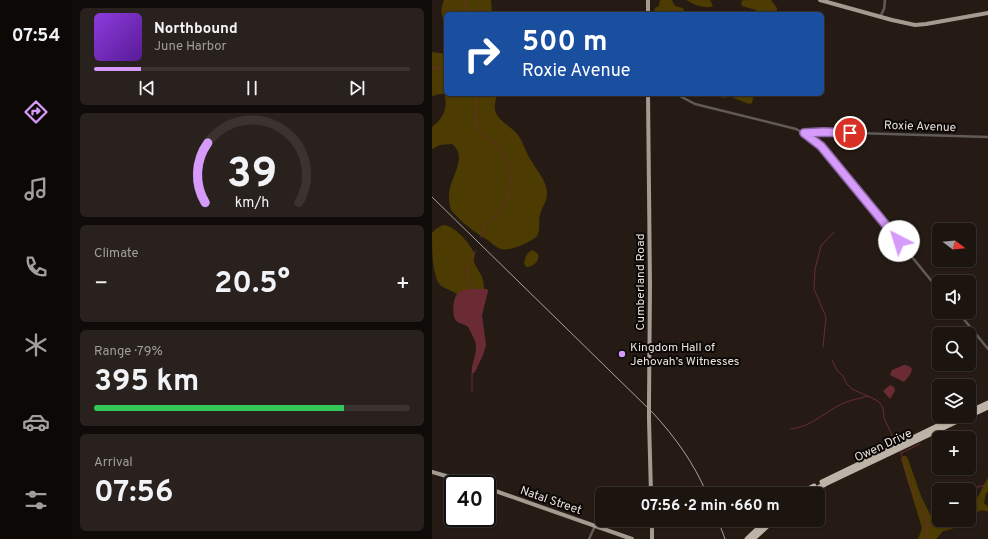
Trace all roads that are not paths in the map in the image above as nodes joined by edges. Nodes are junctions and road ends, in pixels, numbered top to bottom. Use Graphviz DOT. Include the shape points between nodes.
graph roads {
  1 [pos="648,0"];
  2 [pos="820,0"];
  3 [pos="885,0"];
  4 [pos="648,12"];
  5 [pos="988,13"];
  6 [pos="880,17"];
  7 [pos="648,96"];
  8 [pos="680,96"];
  9 [pos="804,133"];
  10 [pos="988,137"];
  11 [pos="932,281"];
  12 [pos="964,319"];
  13 [pos="988,349"];
  14 [pos="988,403"];
  15 [pos="988,407"];
  16 [pos="976,409"];
  17 [pos="976,413"];
  18 [pos="943,423"];
  19 [pos="952,423"];
  20 [pos="921,436"];
  21 [pos="432,472"];
  22 [pos="444,475"];
  23 [pos="817,484"];
  24 [pos="651,487"];
  25 [pos="812,487"];
  26 [pos="816,487"];
  27 [pos="820,487"];
  28 [pos="496,491"];
  29 [pos="595,526"];
  30 [pos="598,527"];
  31 [pos="652,527"];
  32 [pos="760,527"];
  33 [pos="766,527"];
  34 [pos="589,539"];
  35 [pos="632,539"];
  36 [pos="652,539"];
  37 [pos="747,539"];
  38 [pos="753,539"];
  1 -- 4 [label="main road"];
  2 -- 6 [label="main road"];
  3 -- 6 [label="street"];
  5 -- 6 [label="main road" via="920,25"];
  7 -- 24 [label="main road, Cumberland Road, bridge"];
  8 -- 9 [label="street" via="695,104 782,125"];
  9 -- 10 [label="street, Roxie Avenue"];
  9 -- 11 [label="street" via="821,146"];
  12 -- 13 [label="street"];
  14 -- 16 [label="highway"];
  15 -- 17 [label="highway, Owen Drive"];
  18 -- 20 [label="highway, Owen Drive"];
  19 -- 20 [label="highway, Owen Drive"];
  20 -- 23 [label="highway, Owen Drive"];
  20 -- 27 [label="highway, Owen Drive"];
  21 -- 22 [label="main road"];
  23 -- 25 [label="highway, Owen Drive"];
  23 -- 26 [label="highway"];
  28 -- 29 [label="main road, Natal Street"];
  29 -- 34 [label="street"];
  30 -- 35 [label="main road, Natal Street"];
  31 -- 36 [label="main road"];
  32 -- 37 [label="highway"];
  33 -- 38 [label="highway"];
}
